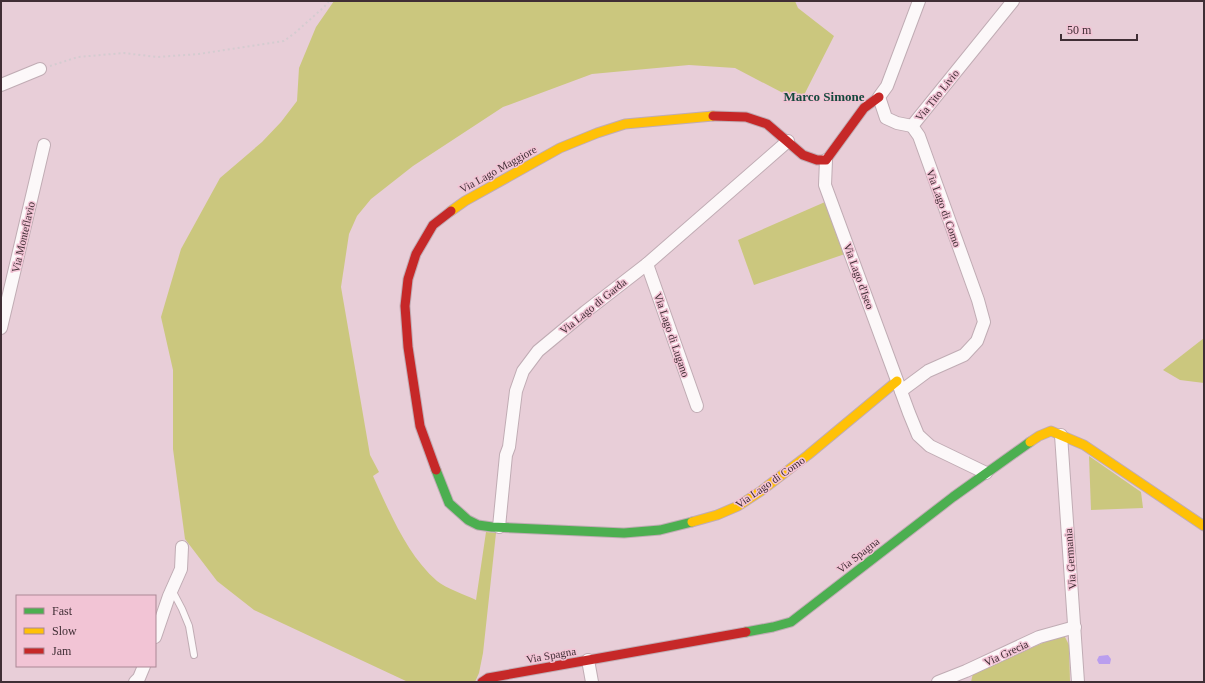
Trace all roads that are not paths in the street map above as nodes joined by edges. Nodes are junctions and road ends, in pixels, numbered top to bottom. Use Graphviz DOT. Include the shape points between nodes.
graph roads {
  1 [pos="919,1"];
  2 [pos="1014,1"];
  3 [pos="40,69"];
  4 [pos="1,85"];
  5 [pos="879,97"];
  6 [pos="912,126"];
  7 [pos="788,141"];
  8 [pos="44,145"];
  9 [pos="826,160"];
  10 [pos="647,264"];
  11 [pos="1,328"];
  12 [pos="899,386"];
  13 [pos="696,406"];
  14 [pos="1061,435"];
  15 [pos="986,473"];
  16 [pos="1204,526"];
  17 [pos="499,527"];
  18 [pos="182,547"];
  19 [pos="172,590"];
  20 [pos="1075,627"];
  21 [pos="156,634"];
  22 [pos="194,655"];
  23 [pos="588,660"];
  24 [pos="144,667"];
  25 [pos="966,677"];
  26 [pos="135,682"];
  27 [pos="482,682"];
  28 [pos="592,682"];
  29 [pos="938,682"];
  30 [pos="1078,682"];
  1 -- 5 [label="street" via="887,86"];
  2 -- 6 [label="street, Via Tito Livio"];
  3 -- 4 [label="street"];
  5 -- 6 [label="street, Via Tito Livio" via="886,118"];
  5 -- 9 [label="street" via="864,108"];
  6 -- 12 [label="street, Via Lago di Como" via="919,136 984,322 977,341 964,355"];
  7 -- 9 [label="street, Via Lago Maggiore" via="803,155"];
  7 -- 10 [label="street, Via Lago di Garda"];
  7 -- 17 [label="street, Via Lago Maggiore" via="767,124 746,117 718,116 625,124 560,148 465,201 433,225 416,254 408,279 405,306 408,348 420,426 449,503 468,520 478,525"];
  8 -- 11 [label="street, Via Monteflavio"];
  9 -- 12 [label="street, Via Lago d'Iseo" via="825,185"];
  10 -- 13 [label="street, Via Lago di Lugano"];
  10 -- 17 [label="street, Via Lago di Garda" via="538,351 523,371 516,391 506,456"];
  12 -- 15 [label="street, Via Lago d'Iseo" via="918,435 930,446"];
  12 -- 17 [label="street, Via Lago di Como" via="761,490 738,506 717,515 660,530 631,532"];
  14 -- 15 [label="street, Via Spagna" via="1051,431 1039,436"];
  14 -- 16 [label="street, Via Spagna" via="1084,445"];
  14 -- 20 [label="street, Via Germania"];
  15 -- 23 [label="street, Via Spagna" via="791,622"];
  18 -- 19 [label="street" via="181,569"];
  19 -- 21 [label="street"];
  19 -- 22 [label="lane" via="189,626"];
  20 -- 25 [label="street, Via Grecia" via="1039,637"];
  20 -- 30 [label="street, Via Germania"];
  23 -- 27 [label="street, Via Spagna" via="488,678"];
  23 -- 28 [label="street"];
  24 -- 26 [label="street"];
  25 -- 29 [label="street, Via Grecia"];
}
